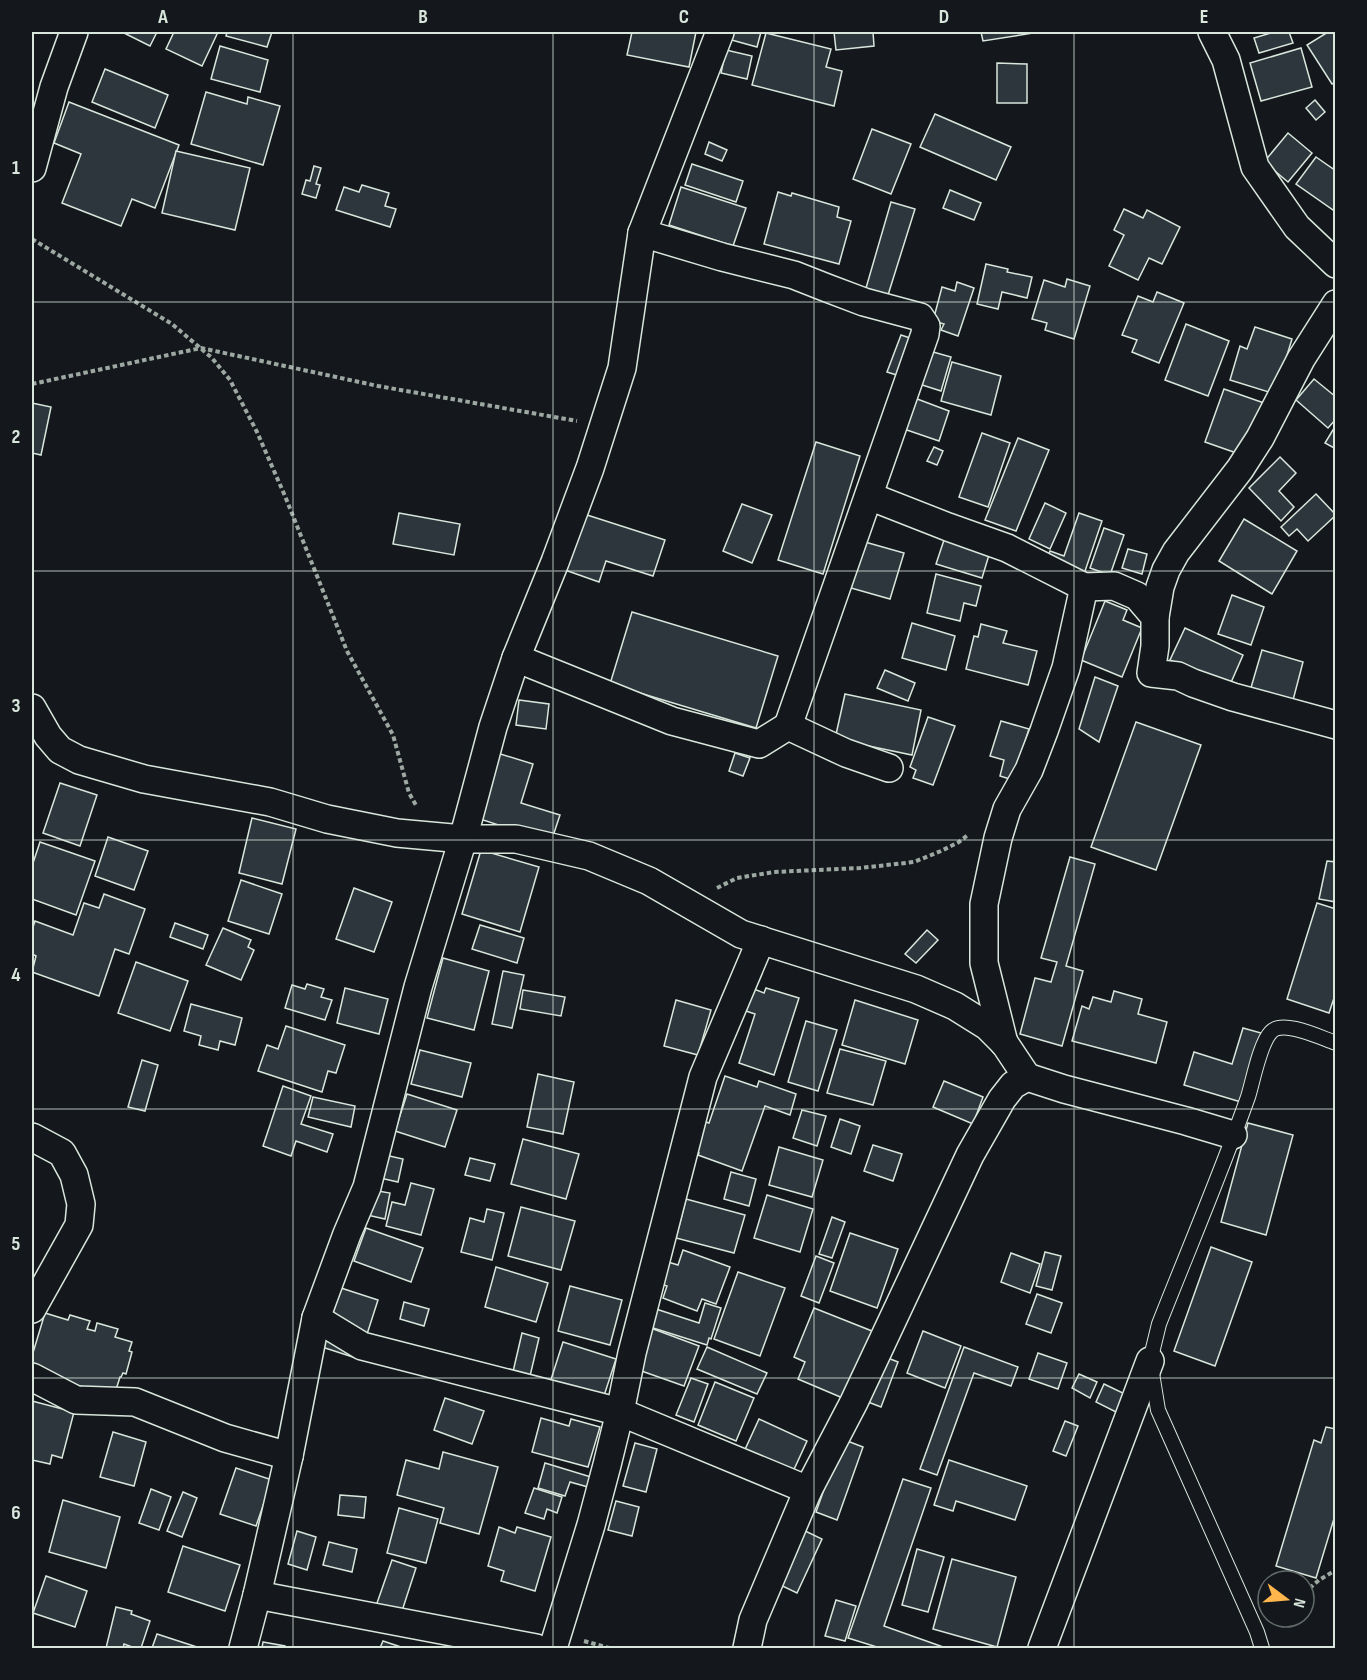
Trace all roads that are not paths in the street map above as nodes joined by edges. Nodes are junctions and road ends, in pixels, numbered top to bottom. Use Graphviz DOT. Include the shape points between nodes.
graph roads {
  1 [pos="74,32"];
  2 [pos="720,32"];
  3 [pos="1212,32"];
  4 [pos="32,168"];
  5 [pos="642,233"];
  6 [pos="1335,264"];
  7 [pos="1335,304"];
  8 [pos="869,496"];
  9 [pos="1084,587"];
  10 [pos="1155,618"];
  11 [pos="516,658"];
  12 [pos="32,708"];
  13 [pos="1335,725"];
  14 [pos="788,726"];
  15 [pos="889,768"];
  16 [pos="463,839"];
  17 [pos="761,940"];
  18 [pos="1335,1043"];
  19 [pos="1005,1044"];
  20 [pos="1027,1077"];
  21 [pos="1233,1135"];
  22 [pos="32,1137"];
  23 [pos="32,1309"];
  24 [pos="316,1318"];
  25 [pos="1150,1361"];
  26 [pos="32,1377"];
  27 [pos="620,1412"];
  28 [pos="289,1456"];
  29 [pos="808,1490"];
  30 [pos="257,1595"];
  31 [pos="243,1648"];
  32 [pos="536,1648"];
  33 [pos="553,1648"];
  34 [pos="747,1648"];
  35 [pos="1042,1648"];
  36 [pos="1263,1648"];
  1 -- 4 [label="street"];
  2 -- 5 [label="street"];
  3 -- 6 [label="street" via="1226,60 1255,167 1297,226"];
  5 -- 8 [label="street" via="794,274 864,302 920,317 926,326 925,334"];
  5 -- 11 [label="street" via="622,369 590,468"];
  7 -- 10 [label="street" via="1300,359 1260,438 1171,561 1160,587"];
  8 -- 9 [label="street" via="1007,548"];
  8 -- 14 [label="street"];
  9 -- 10 [label="street" via="1114,586 1137,596"];
  9 -- 19 [label="street" via="1066,668 1029,770 1007,809 984,904 984,963"];
  10 -- 13 [label="street" via="1151,673 1178,676 1233,697"];
  11 -- 14 [label="street" via="672,721 759,744"];
  11 -- 16 [label="street"];
  12 -- 16 [label="street" via="60,750 79,760 144,779 270,802 359,826"];
  14 -- 15 [label="street"];
  16 -- 17 [label="street" via="516,839 589,856 649,881 741,934"];
  16 -- 24 [label="street" via="418,987 367,1187"];
  17 -- 19 [label="street" via="916,989 972,1015"];
  17 -- 27 [label="street" via="703,1077"];
  18 -- 21 [label="lane" via="1290,1027 1270,1032"];
  19 -- 20 [label="street"];
  20 -- 21 [label="street"];
  20 -- 29 [label="street" via="1013,1085 1002,1099 970,1155 854,1402"];
  21 -- 25 [label="lane" via="1159,1324"];
  22 -- 23 [label="street" via="62,1153 74,1174 81,1204 78,1225"];
  24 -- 27 [label="street" via="362,1346"];
  24 -- 28 [label="street"];
  25 -- 35 [label="street"];
  25 -- 36 [label="lane" via="1158,1410"];
  26 -- 28 [label="street" via="76,1400 135,1402 225,1438"];
  27 -- 29 [label="street"];
  27 -- 33 [label="street"];
  28 -- 30 [label="street"];
  29 -- 34 [label="street" via="753,1620"];
  30 -- 31 [label="street"];
  30 -- 32 [label="street"];
}
